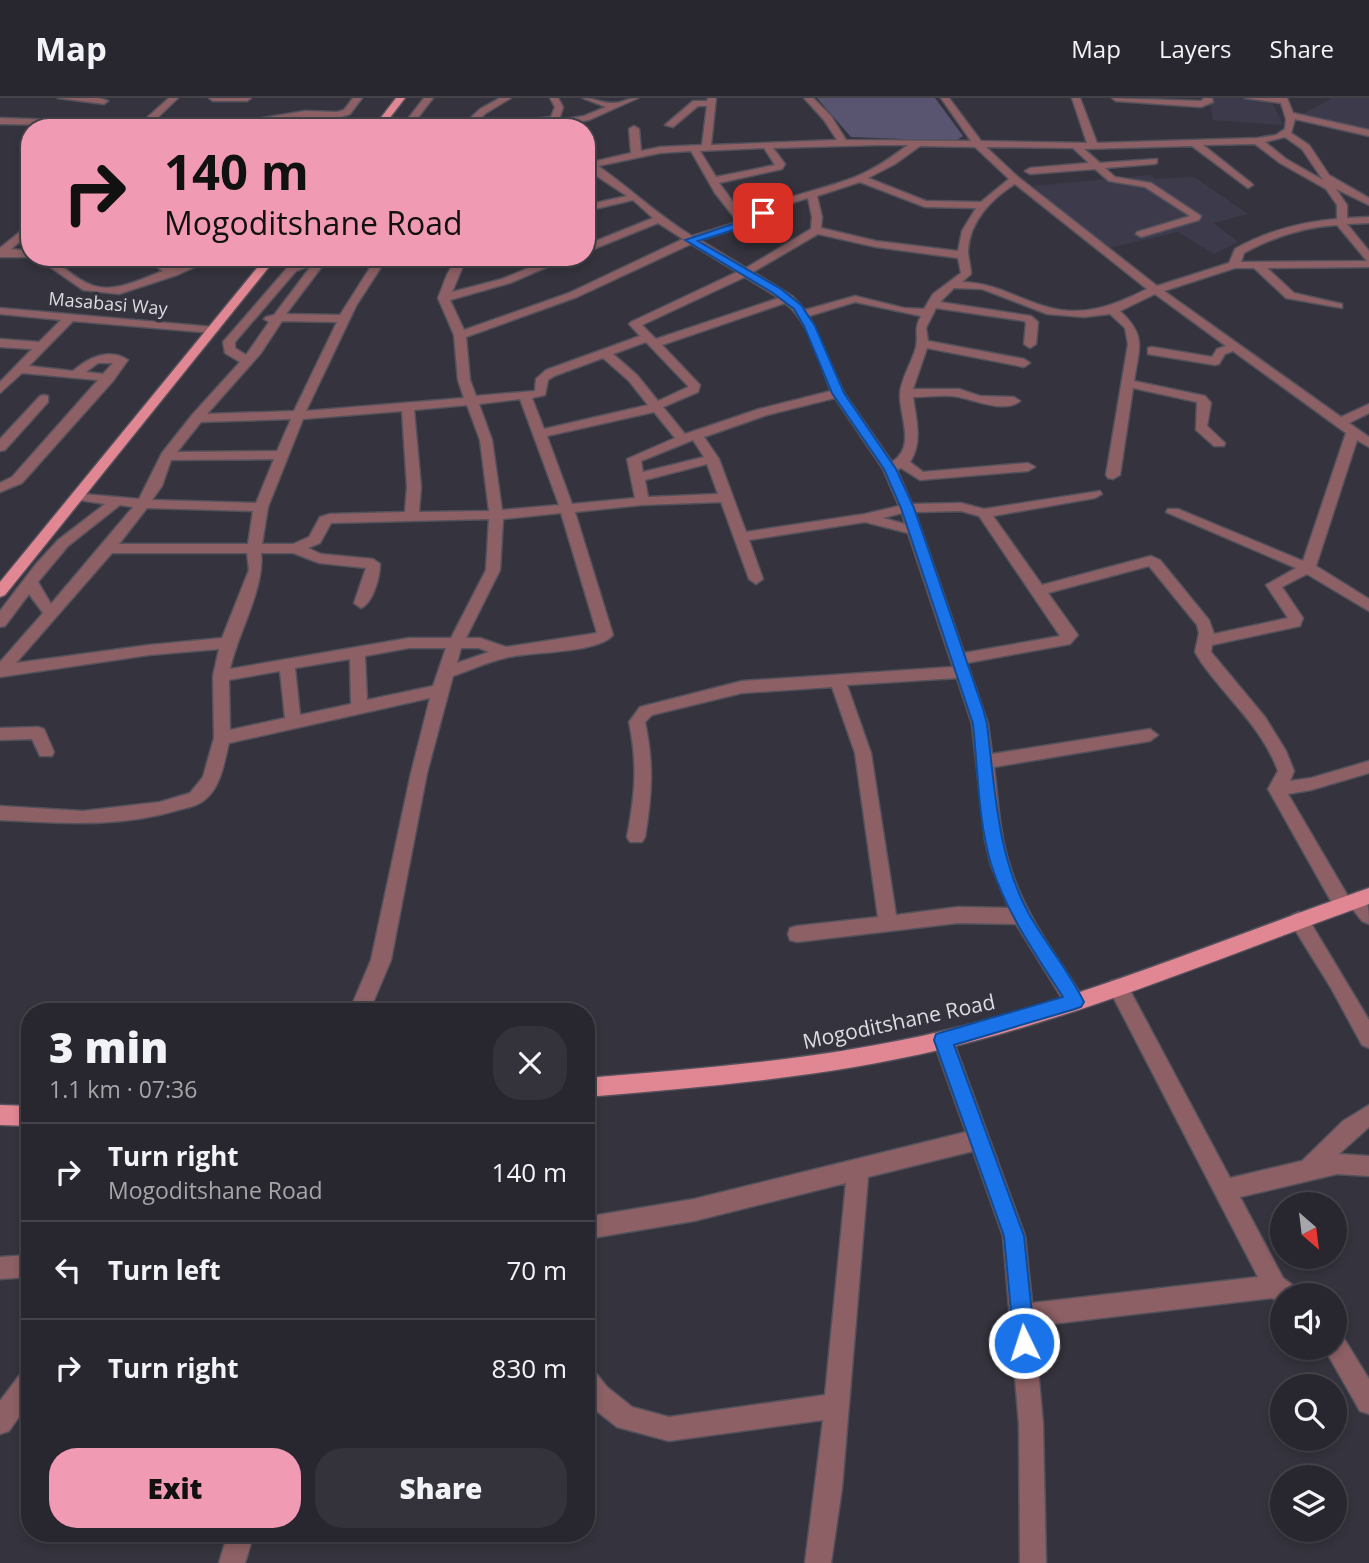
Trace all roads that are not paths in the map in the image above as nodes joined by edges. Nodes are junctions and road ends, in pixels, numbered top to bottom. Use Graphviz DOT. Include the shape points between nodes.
graph roads {
  1 [pos="62,98"];
  2 [pos="174,98"];
  3 [pos="213,98"];
  4 [pos="247,98"];
  5 [pos="358,98"];
  6 [pos="401,98"];
  7 [pos="429,98"];
  8 [pos="507,98"];
  9 [pos="554,98"];
  10 [pos="587,98"];
  11 [pos="634,98"];
  12 [pos="808,98"];
  13 [pos="945,98"];
  14 [pos="1076,98"];
  15 [pos="1116,98"];
  16 [pos="1123,98"];
  17 [pos="1208,98"];
  18 [pos="1249,98"];
  19 [pos="105,99"];
  20 [pos="1284,99"];
  21 [pos="711,101"];
  22 [pos="614,106"];
  23 [pos="95,109"];
  24 [pos="1289,115"];
  25 [pos="86,117"];
  26 [pos="84,119"];
  27 [pos="151,119"];
  28 [pos="275,119"];
  29 [pos="384,119"];
  30 [pos="412,119"];
  31 [pos="474,119"];
  32 [pos="558,119"];
  33 [pos="581,119"];
  34 [pos="0,121"];
  35 [pos="21,122"];
  36 [pos="670,125"];
  37 [pos="634,129"];
  38 [pos="1369,133"];
  39 [pos="1285,134"];
  40 [pos="1257,141"];
  41 [pos="843,142"];
  42 [pos="917,143"];
  43 [pos="1195,144"];
  44 [pos="979,145"];
  45 [pos="767,146"];
  46 [pos="1076,146"];
  47 [pos="1093,146"];
  48 [pos="700,148"];
  49 [pos="636,154"];
  50 [pos="1154,161"];
  51 [pos="595,163"];
  52 [pos="1095,166"];
  53 [pos="595,170"];
  54 [pos="1030,171"];
  55 [pos="860,178"];
  56 [pos="1015,179"];
  57 [pos="712,181"];
  58 [pos="1248,186"];
  59 [pos="1332,186"];
  60 [pos="812,196"];
  61 [pos="635,197"];
  62 [pos="1369,202"];
  63 [pos="985,205"];
  64 [pos="595,206"];
  65 [pos="659,219"];
  66 [pos="1369,220"];
  67 [pos="1342,221"];
  68 [pos="744,223"];
  69 [pos="816,230"];
  70 [pos="1141,233"];
  71 [pos="21,236"];
  72 [pos="690,240"];
  73 [pos="595,244"];
  74 [pos="1,253"];
  75 [pos="21,254"];
  76 [pos="963,255"];
  77 [pos="1369,258"];
  78 [pos="1256,264"];
  79 [pos="1369,264"];
  80 [pos="1234,265"];
  81 [pos="54,266"];
  82 [pos="162,266"];
  83 [pos="189,266"];
  84 [pos="265,266"];
  85 [pos="298,266"];
  86 [pos="317,266"];
  87 [pos="378,266"];
  88 [pos="457,266"];
  89 [pos="543,266"];
  90 [pos="746,272"];
  91 [pos="173,273"];
  92 [pos="951,285"];
  93 [pos="1155,290"];
  94 [pos="245,291"];
  95 [pos="269,296"];
  96 [pos="295,296"];
  97 [pos="444,298"];
  98 [pos="788,298"];
  99 [pos="1338,306"];
  100 [pos="930,309"];
  101 [pos="1113,310"];
  102 [pos="0,311"];
  103 [pos="803,314"];
  104 [pos="69,318"];
  105 [pos="279,318"];
  106 [pos="344,318"];
  107 [pos="243,325"];
  108 [pos="210,334"];
  109 [pos="460,335"];
  110 [pos="234,336"];
  111 [pos="650,341"];
  112 [pos="0,343"];
  113 [pos="923,344"];
  114 [pos="1030,344"];
  115 [pos="40,346"];
  116 [pos="1234,346"];
  117 [pos="1152,351"];
  118 [pos="604,352"];
  119 [pos="248,360"];
  120 [pos="1024,363"];
  121 [pos="20,369"];
  122 [pos="911,373"];
  123 [pos="75,374"];
  124 [pos="108,378"];
  125 [pos="1128,383"];
  126 [pos="0,388"];
  127 [pos="838,393"];
  128 [pos="906,393"];
  129 [pos="953,393"];
  130 [pos="525,395"];
  131 [pos="44,399"];
  132 [pos="473,401"];
  133 [pos="1014,401"];
  134 [pos="408,407"];
  135 [pos="655,407"];
  136 [pos="1369,408"];
  137 [pos="300,414"];
  138 [pos="196,418"];
  139 [pos="1340,423"];
  140 [pos="1353,432"];
  141 [pos="540,434"];
  142 [pos="696,435"];
  143 [pos="682,440"];
  144 [pos="1219,443"];
  145 [pos="1369,443"];
  146 [pos="0,447"];
  147 [pos="283,455"];
  148 [pos="167,457"];
  149 [pos="712,459"];
  150 [pos="896,466"];
  151 [pos="1028,467"];
  152 [pos="1113,475"];
  153 [pos="637,478"];
  154 [pos="0,488"];
  155 [pos="1095,494"];
  156 [pos="77,496"];
  157 [pos="728,498"];
  158 [pos="117,501"];
  159 [pos="642,501"];
  160 [pos="143,504"];
  161 [pos="261,507"];
  162 [pos="908,508"];
  163 [pos="567,509"];
  164 [pos="1173,512"];
  165 [pos="984,513"];
  166 [pos="496,515"];
  167 [pos="412,516"];
  168 [pos="864,518"];
  169 [pos="914,528"];
  170 [pos="741,537"];
  171 [pos="295,548"];
  172 [pos="108,549"];
  173 [pos="254,549"];
  174 [pos="1308,568"];
  175 [pos="755,579"];
  176 [pos="30,581"];
  177 [pos="1040,590"];
  178 [pos="0,592"];
  179 [pos="361,603"];
  180 [pos="1369,606"];
  181 [pos="52,614"];
  182 [pos="0,622"];
  183 [pos="1205,641"];
  184 [pos="228,643"];
  185 [pos="455,643"];
  186 [pos="357,651"];
  187 [pos="505,652"];
  188 [pos="287,664"];
  189 [pos="961,665"];
  190 [pos="0,672"];
  191 [pos="446,672"];
  192 [pos="222,676"];
  193 [pos="838,682"];
  194 [pos="440,690"];
  195 [pos="359,708"];
  196 [pos="293,722"];
  197 [pos="0,734"];
  198 [pos="1150,735"];
  199 [pos="222,738"];
  200 [pos="46,752"];
  201 [pos="983,762"];
  202 [pos="1369,767"];
  203 [pos="1277,789"];
  204 [pos="0,813"];
  205 [pos="636,837"];
  206 [pos="1359,904"];
  207 [pos="1021,916"];
  208 [pos="1299,920"];
  209 [pos="888,924"];
  210 [pos="797,934"];
  211 [pos="1118,987"];
  212 [pos="1075,1002"];
  213 [pos="363,1003"];
  214 [pos="1369,1039"];
  215 [pos="943,1040"];
  216 [pos="595,1087"];
  217 [pos="0,1115"];
  218 [pos="1369,1115"];
  219 [pos="21,1116"];
  220 [pos="980,1139"];
  221 [pos="1369,1166"];
  222 [pos="858,1168"];
  223 [pos="1308,1171"];
  224 [pos="1224,1190"];
  225 [pos="595,1226"];
  226 [pos="21,1267"];
  227 [pos="0,1268"];
  228 [pos="1277,1283"];
  229 [pos="1270,1291"];
  230 [pos="1023,1316"];
  231 [pos="1344,1360"];
  232 [pos="595,1392"];
  233 [pos="21,1393"];
  234 [pos="1369,1402"];
  235 [pos="837,1406"];
  236 [pos="0,1422"];
  237 [pos="238,1542"];
  238 [pos="232,1563"];
  239 [pos="818,1563"];
  240 [pos="1034,1563"];
  1 -- 19 [label="street"];
  2 -- 27 [label="street"];
  3 -- 4 [label="street"];
  5 -- 28 [label="street" via="347,112 338,115"];
  6 -- 29 [label="main road"];
  7 -- 30 [label="street"];
  8 -- 31 [label="street"];
  9 -- 32 [label="street"];
  10 -- 22 [label="street"];
  11 -- 22 [label="street"];
  12 -- 41 [label="street"];
  13 -- 44 [label="street"];
  14 -- 47 [label="street"];
  15 -- 16 [label="street"];
  16 -- 17 [label="street" via="1201,104 1209,102"];
  18 -- 20 [label="street"];
  19 -- 23 [label="street"];
  20 -- 24 [label="street"];
  21 -- 36 [label="street" via="696,103"];
  21 -- 48 [label="street"];
  22 -- 33 [label="street"];
  24 -- 38 [label="street"];
  24 -- 39 [label="street" via="1293,125"];
  25 -- 26 [label="street"];
  34 -- 35 [label="street"];
  37 -- 49 [label="street"];
  39 -- 40 [label="street"];
  39 -- 59 [label="street" via="1305,144"];
  40 -- 43 [label="street"];
  40 -- 59 [label="street" via="1283,161"];
  41 -- 42 [label="street"];
  41 -- 45 [label="street"];
  42 -- 44 [label="street"];
  42 -- 55 [label="street"];
  43 -- 47 [label="street"];
  43 -- 58 [label="street"];
  44 -- 46 [label="street"];
  44 -- 56 [label="street"];
  45 -- 48 [label="street"];
  45 -- 57 [label="street" via="779,167"];
  46 -- 47 [label="street"];
  46 -- 52 [label="street"];
  48 -- 49 [label="street"];
  48 -- 57 [label="street"];
  49 -- 51 [label="street"];
  50 -- 52 [label="street"];
  52 -- 54 [label="street"];
  52 -- 70 [label="street" via="1111,179 1148,185 1196,216"];
  53 -- 61 [label="street"];
  55 -- 60 [label="street"];
  55 -- 63 [label="street" via="925,204"];
  56 -- 63 [label="street"];
  56 -- 93 [label="street"];
  57 -- 68 [label="street"];
  59 -- 62 [label="street"];
  59 -- 67 [label="street" via="1342,205"];
  60 -- 68 [label="street" via="771,206"];
  60 -- 69 [label="street"];
  61 -- 64 [label="street"];
  61 -- 65 [label="street"];
  63 -- 76 [label="street" via="967,231"];
  65 -- 72 [label="street"];
  65 -- 73 [label="street"];
  66 -- 67 [label="street"];
  67 -- 77 [label="street"];
  67 -- 80 [label="street" via="1273,234 1239,251"];
  68 -- 72 [label="street"];
  69 -- 76 [label="street" via="876,244"];
  69 -- 90 [label="street"];
  71 -- 74 [label="street"];
  72 -- 90 [label="street"];
  72 -- 109 [label="street" via="573,295"];
  74 -- 75 [label="street"];
  76 -- 92 [label="street" via="967,271"];
  78 -- 79 [label="street"];
  78 -- 80 [label="street"];
  78 -- 99 [label="street" via="1290,296"];
  80 -- 93 [label="street"];
  81 -- 91 [label="street" via="96,290 125,291"];
  82 -- 91 [label="street"];
  83 -- 91 [label="street"];
  84 -- 94 [label="main road"];
  85 -- 95 [label="street"];
  86 -- 96 [label="street"];
  87 -- 106 [label="street"];
  88 -- 97 [label="street"];
  89 -- 97 [label="street"];
  90 -- 98 [label="street"];
  90 -- 111 [label="street" via="636,322"];
  92 -- 100 [label="street"];
  92 -- 101 [label="street" via="984,286 1035,308 1061,313"];
  93 -- 101 [label="street"];
  93 -- 116 [label="street"];
  94 -- 95 [label="street"];
  94 -- 108 [label="main road"];
  95 -- 96 [label="street"];
  95 -- 107 [label="street"];
  96 -- 105 [label="street"];
  97 -- 109 [label="street"];
  98 -- 103 [label="street"];
  98 -- 111 [label="street"];
  100 -- 103 [label="street" via="904,311 855,299"];
  100 -- 113 [label="street" via="920,328"];
  100 -- 114 [label="street" via="1027,318 1032,322"];
  101 -- 125 [label="street" via="1133,332"];
  102 -- 104 [label="street, Masabasi Way"];
  103 -- 127 [label="street"];
  104 -- 108 [label="street, Masabasi Way"];
  104 -- 115 [label="street"];
  105 -- 106 [label="street"];
  105 -- 107 [label="street"];
  105 -- 119 [label="street"];
  106 -- 137 [label="street"];
  107 -- 110 [label="street"];
  108 -- 110 [label="street, Masabasi Way"];
  108 -- 156 [label="main road"];
  109 -- 132 [label="street" via="464,380"];
  110 -- 119 [label="street" via="229,350"];
  111 -- 118 [label="street"];
  111 -- 135 [label="street" via="695,387"];
  112 -- 115 [label="street"];
  113 -- 120 [label="street"];
  113 -- 122 [label="street"];
  115 -- 121 [label="street"];
  116 -- 117 [label="street" via="1215,361"];
  116 -- 139 [label="street"];
  118 -- 130 [label="street" via="545,375 540,393"];
  118 -- 135 [label="street" via="633,378"];
  119 -- 138 [label="street"];
  121 -- 123 [label="street"];
  121 -- 126 [label="street"];
  122 -- 128 [label="street"];
  122 -- 129 [label="street"];
  123 -- 124 [label="street"];
  123 -- 124 [label="street" via="95,359 120,358 122,363"];
  124 -- 154 [label="street" via="17,481"];
  125 -- 144 [label="street" via="1201,399 1205,403 1200,427"];
  125 -- 152 [label="street"];
  127 -- 142 [label="street"];
  127 -- 150 [label="street"];
  128 -- 129 [label="street"];
  128 -- 150 [label="street" via="912,440 906,459"];
  129 -- 133 [label="street" via="979,400"];
  130 -- 132 [label="street"];
  130 -- 141 [label="street"];
  131 -- 146 [label="street"];
  132 -- 134 [label="street"];
  132 -- 166 [label="street" via="486,440"];
  134 -- 137 [label="street"];
  134 -- 167 [label="street"];
  135 -- 141 [label="street"];
  135 -- 143 [label="street"];
  136 -- 139 [label="street"];
  137 -- 138 [label="street"];
  137 -- 147 [label="street"];
  138 -- 148 [label="street"];
  139 -- 140 [label="street"];
  140 -- 145 [label="street"];
  140 -- 174 [label="street"];
  141 -- 163 [label="street"];
  142 -- 143 [label="street"];
  142 -- 149 [label="street"];
  143 -- 153 [label="street" via="638,456 634,463"];
  147 -- 148 [label="street"];
  147 -- 161 [label="street"];
  148 -- 160 [label="street"];
  149 -- 153 [label="street"];
  149 -- 157 [label="street"];
  150 -- 151 [label="street" via="920,476"];
  150 -- 162 [label="street"];
  153 -- 159 [label="street"];
  155 -- 165 [label="street"];
  156 -- 158 [label="street"];
  156 -- 178 [label="main road"];
  157 -- 159 [label="street"];
  157 -- 170 [label="street"];
  158 -- 160 [label="street"];
  158 -- 176 [label="street" via="63,543"];
  159 -- 163 [label="street"];
  160 -- 161 [label="street"];
  160 -- 172 [label="street"];
  161 -- 173 [label="street"];
  162 -- 165 [label="street" via="961,507"];
  162 -- 168 [label="street"];
  162 -- 169 [label="street"];
  163 -- 166 [label="street"];
  163 -- 187 [label="street" via="605,635"];
  164 -- 174 [label="street"];
  165 -- 177 [label="street"];
  166 -- 167 [label="street"];
  166 -- 185 [label="street" via="492,569"];
  167 -- 171 [label="street" via="330,518 315,540"];
  168 -- 169 [label="street" via="896,529"];
  168 -- 170 [label="street"];
  169 -- 189 [label="street"];
  170 -- 175 [label="street"];
  171 -- 173 [label="street"];
  171 -- 179 [label="street" via="312,557 373,564"];
  172 -- 173 [label="street"];
  172 -- 181 [label="street"];
  173 -- 184 [label="street" via="255,578"];
  174 -- 180 [label="street"];
  174 -- 183 [label="street" via="1273,585 1295,622"];
  176 -- 181 [label="street"];
  176 -- 182 [label="street"];
  177 -- 183 [label="street" via="1153,562 1204,624"];
  177 -- 189 [label="street" via="1070,638"];
  181 -- 190 [label="street"];
  183 -- 203 [label="street" via="1203,652 1208,660 1239,695 1282,758 1286,771"];
  184 -- 190 [label="street"];
  184 -- 192 [label="street"];
  185 -- 186 [label="street" via="409,643"];
  185 -- 187 [label="street" via="480,643"];
  185 -- 191 [label="street"];
  186 -- 188 [label="street"];
  186 -- 195 [label="street"];
  187 -- 191 [label="street"];
  188 -- 192 [label="street"];
  188 -- 196 [label="street"];
  189 -- 193 [label="street"];
  189 -- 201 [label="street" via="980,724"];
  191 -- 194 [label="street"];
  192 -- 199 [label="street"];
  193 -- 205 [label="street" via="726,690 640,716 644,789"];
  193 -- 209 [label="street" via="863,752"];
  194 -- 195 [label="street"];
  194 -- 213 [label="street" via="381,960"];
  195 -- 196 [label="street"];
  196 -- 199 [label="street"];
  197 -- 200 [label="street" via="38,733"];
  198 -- 201 [label="street"];
  199 -- 204 [label="street" via="204,790 175,806 83,818"];
  201 -- 207 [label="street" via="994,841"];
  202 -- 203 [label="street"];
  203 -- 206 [label="street"];
  206 -- 208 [label="main road, Mogoditshane Road"];
  207 -- 209 [label="street" via="958,915"];
  207 -- 212 [label="street"];
  208 -- 211 [label="main road, Mogoditshane Road"];
  208 -- 214 [label="street"];
  209 -- 210 [label="street"];
  211 -- 212 [label="main road, Mogoditshane Road"];
  211 -- 224 [label="street"];
  212 -- 215 [label="main road, Mogoditshane Road"];
  215 -- 216 [label="main road, Mogoditshane Road" via="756,1073"];
  215 -- 220 [label="street"];
  217 -- 219 [label="main road"];
  218 -- 223 [label="street"];
  220 -- 222 [label="street"];
  220 -- 230 [label="street" via="1014,1236"];
  221 -- 223 [label="street" via="1337,1164"];
  222 -- 225 [label="street" via="694,1210"];
  222 -- 235 [label="street"];
  223 -- 224 [label="street"];
  224 -- 228 [label="street"];
  226 -- 227 [label="street"];
  229 -- 230 [label="street"];
  230 -- 240 [label="street"];
  231 -- 234 [label="street"];
  232 -- 235 [label="street" via="626,1418 669,1429"];
  233 -- 236 [label="street"];
  235 -- 239 [label="street"];
  237 -- 238 [label="street"];
}
